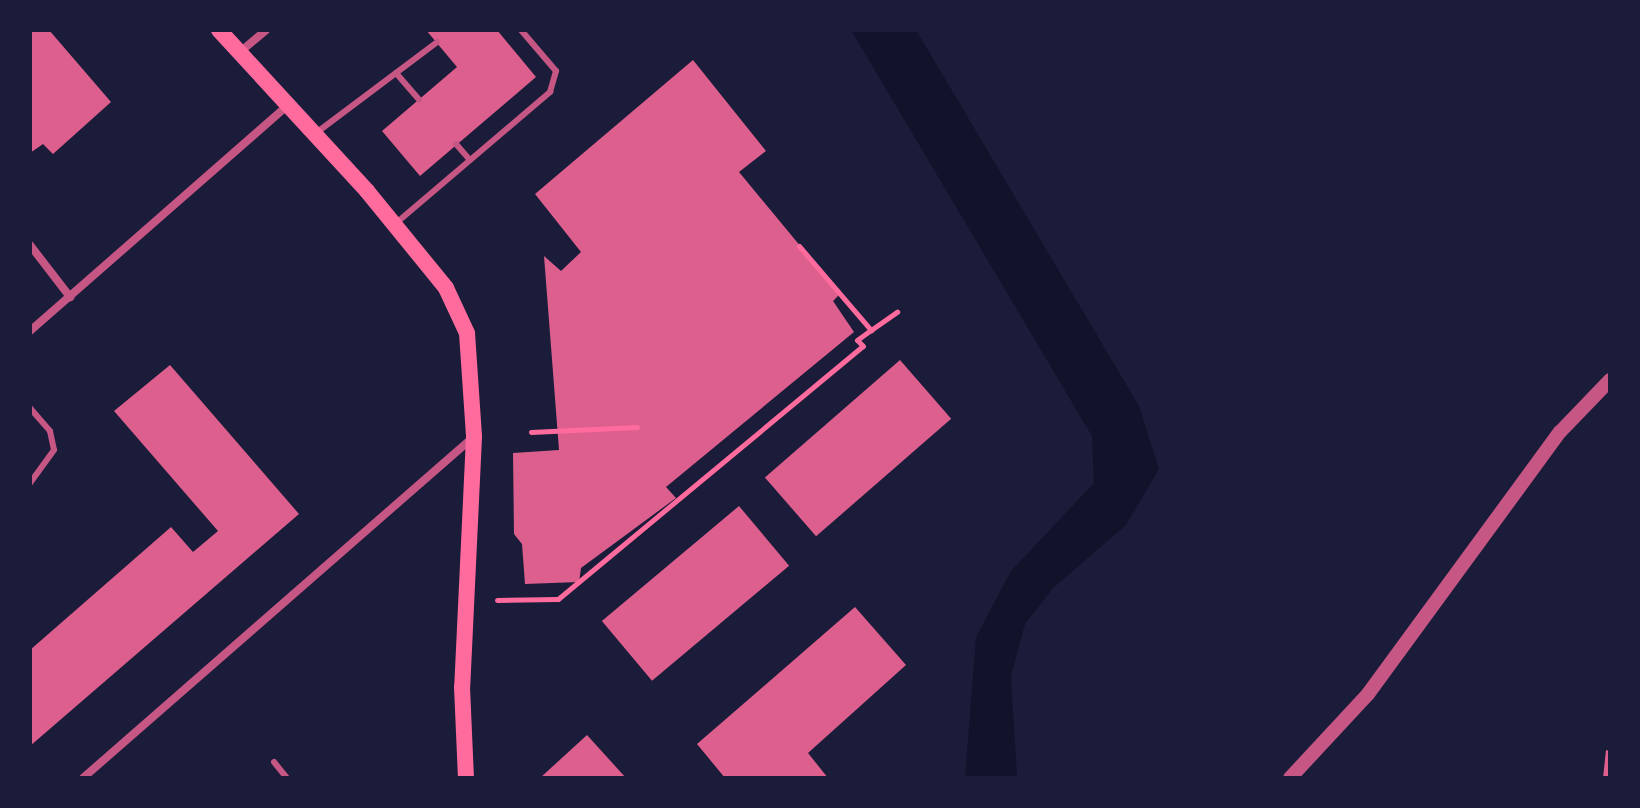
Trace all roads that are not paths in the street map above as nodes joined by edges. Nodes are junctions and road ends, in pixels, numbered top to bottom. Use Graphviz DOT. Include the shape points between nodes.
graph roads {
  1 [pos="219,30"];
  2 [pos="266,30"];
  3 [pos="521,30"];
  4 [pos="437,42"];
  5 [pos="240,52"];
  6 [pos="396,73"];
  7 [pos="419,99"];
  8 [pos="289,105"];
  9 [pos="316,133"];
  10 [pos="456,144"];
  11 [pos="470,160"];
  12 [pos="394,226"];
  13 [pos="30,245"];
  14 [pos="70,297"];
  15 [pos="30,331"];
  16 [pos="1610,380"];
  17 [pos="30,408"];
  18 [pos="474,437"];
  19 [pos="30,483"];
  20 [pos="274,762"];
  21 [pos="83,778"];
  22 [pos="287,778"];
  23 [pos="466,778"];
  24 [pos="1290,778"];
  1 -- 5 [label="main road"];
  2 -- 5 [label="street"];
  3 -- 11 [label="lane" via="556,71 555,82"];
  4 -- 6 [label="lane"];
  5 -- 8 [label="main road"];
  6 -- 7 [label="lane"];
  6 -- 9 [label="lane"];
  8 -- 9 [label="main road"];
  8 -- 14 [label="street"];
  9 -- 12 [label="main road"];
  10 -- 11 [label="lane"];
  11 -- 12 [label="lane"];
  12 -- 18 [label="main road" via="446,288 467,333"];
  13 -- 14 [label="street"];
  14 -- 15 [label="street"];
  16 -- 24 [label="street" via="1560,432 1368,694"];
  17 -- 19 [label="lane" via="50,431 54,450"];
  18 -- 21 [label="street"];
  18 -- 23 [label="main road" via="466,601"];
  20 -- 22 [label="lane"];
}
